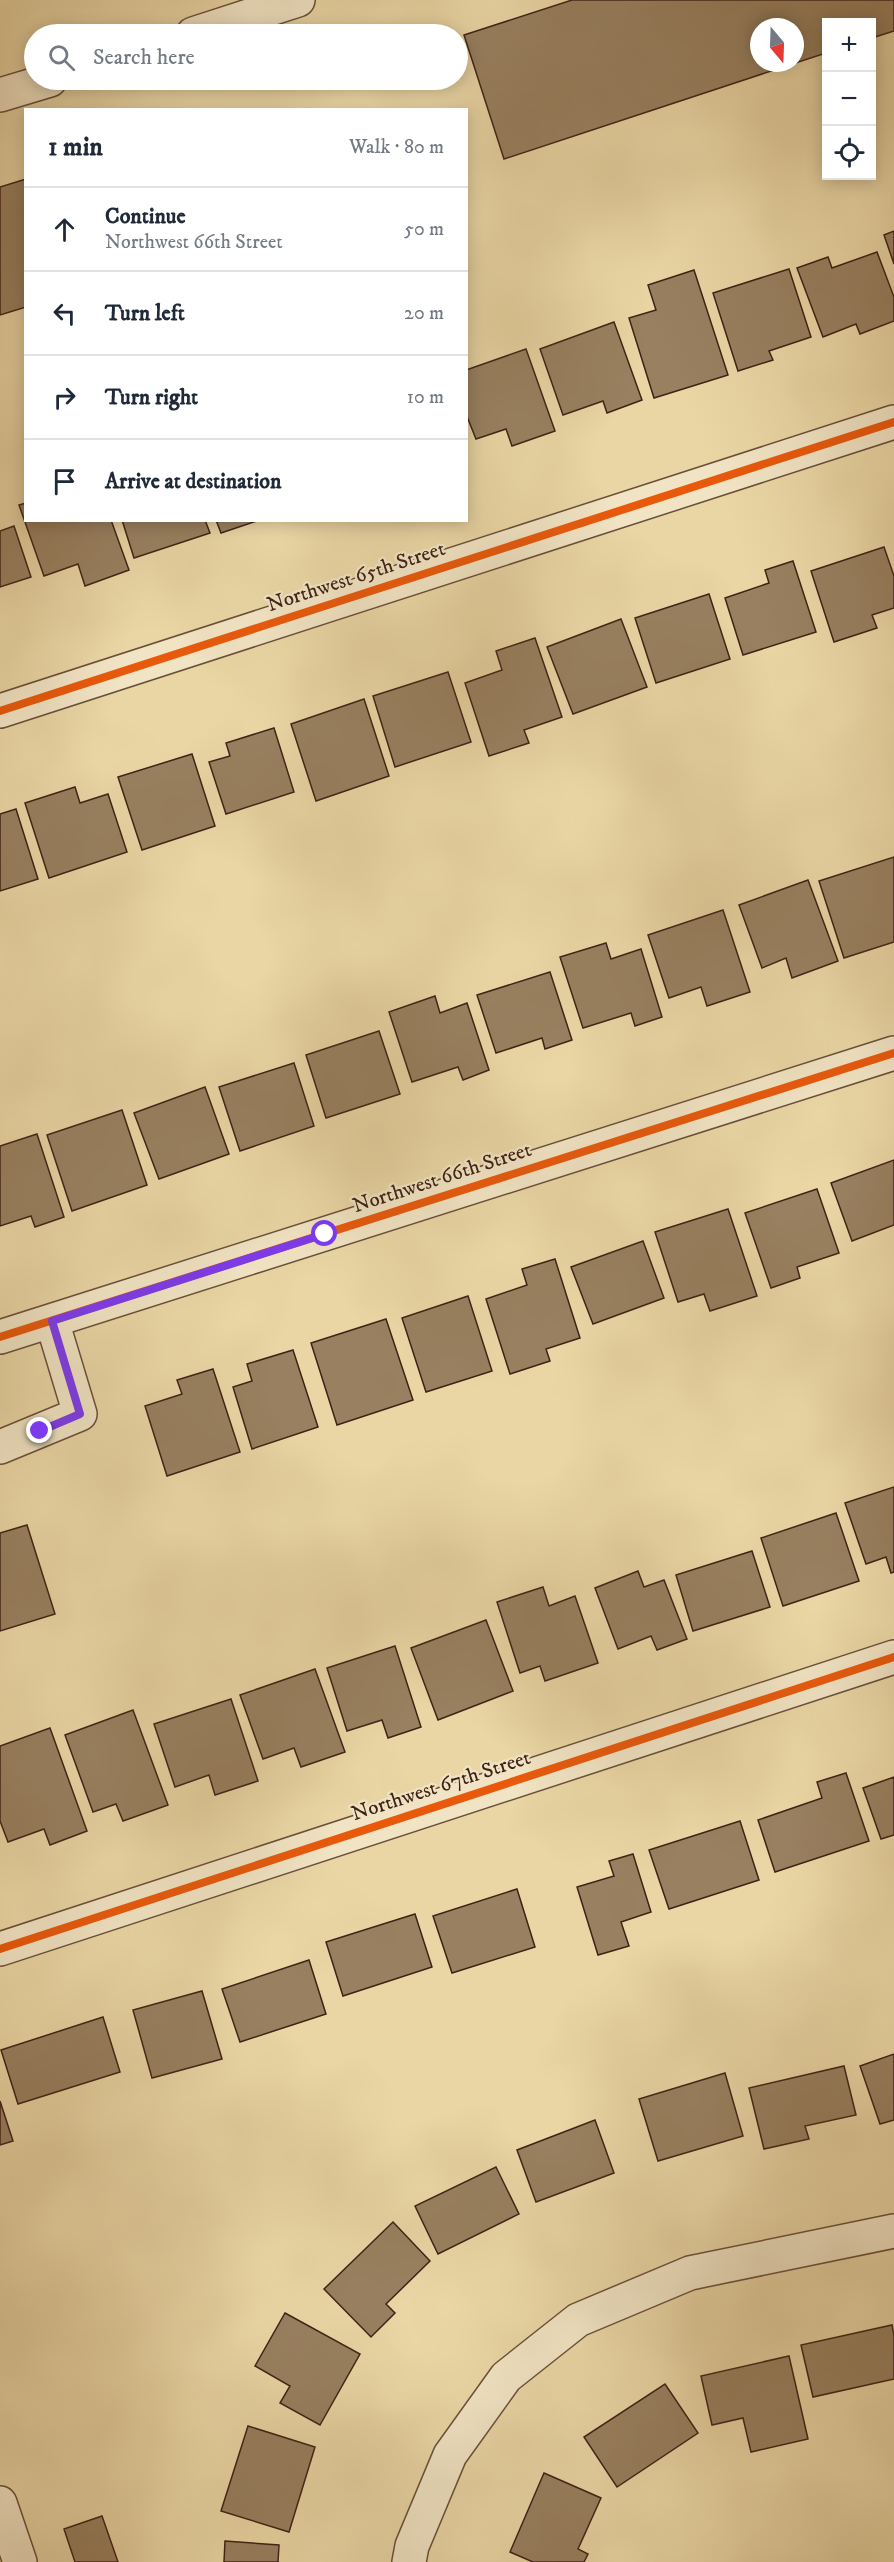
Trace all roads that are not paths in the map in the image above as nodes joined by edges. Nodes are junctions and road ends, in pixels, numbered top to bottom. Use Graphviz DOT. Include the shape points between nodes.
graph roads {
  1 [pos="298,0"];
  2 [pos="224,24"];
  3 [pos="24,88"];
  4 [pos="0,95"];
  5 [pos="894,422"];
  6 [pos="0,711"];
  7 [pos="894,1053"];
  8 [pos="52,1321"];
  9 [pos="0,1337"];
  10 [pos="0,1447"];
  11 [pos="894,1657"];
  12 [pos="0,1949"];
  13 [pos="894,2231"];
  14 [pos="0,2503"];
  15 [pos="20,2562"];
  16 [pos="409,2562"];
  1 -- 2 [label="street"];
  3 -- 4 [label="street"];
  5 -- 6 [label="street, Northwest 65th Street"];
  7 -- 8 [label="street, Northwest 66th Street"];
  8 -- 9 [label="street, Northwest 66th Street"];
  8 -- 10 [label="street" via="80,1414"];
  11 -- 12 [label="street, Northwest 67th Street"];
  13 -- 16 [label="street" via="690,2273 578,2319 506,2377 456,2447 412,2546"];
  14 -- 15 [label="street"];
}
